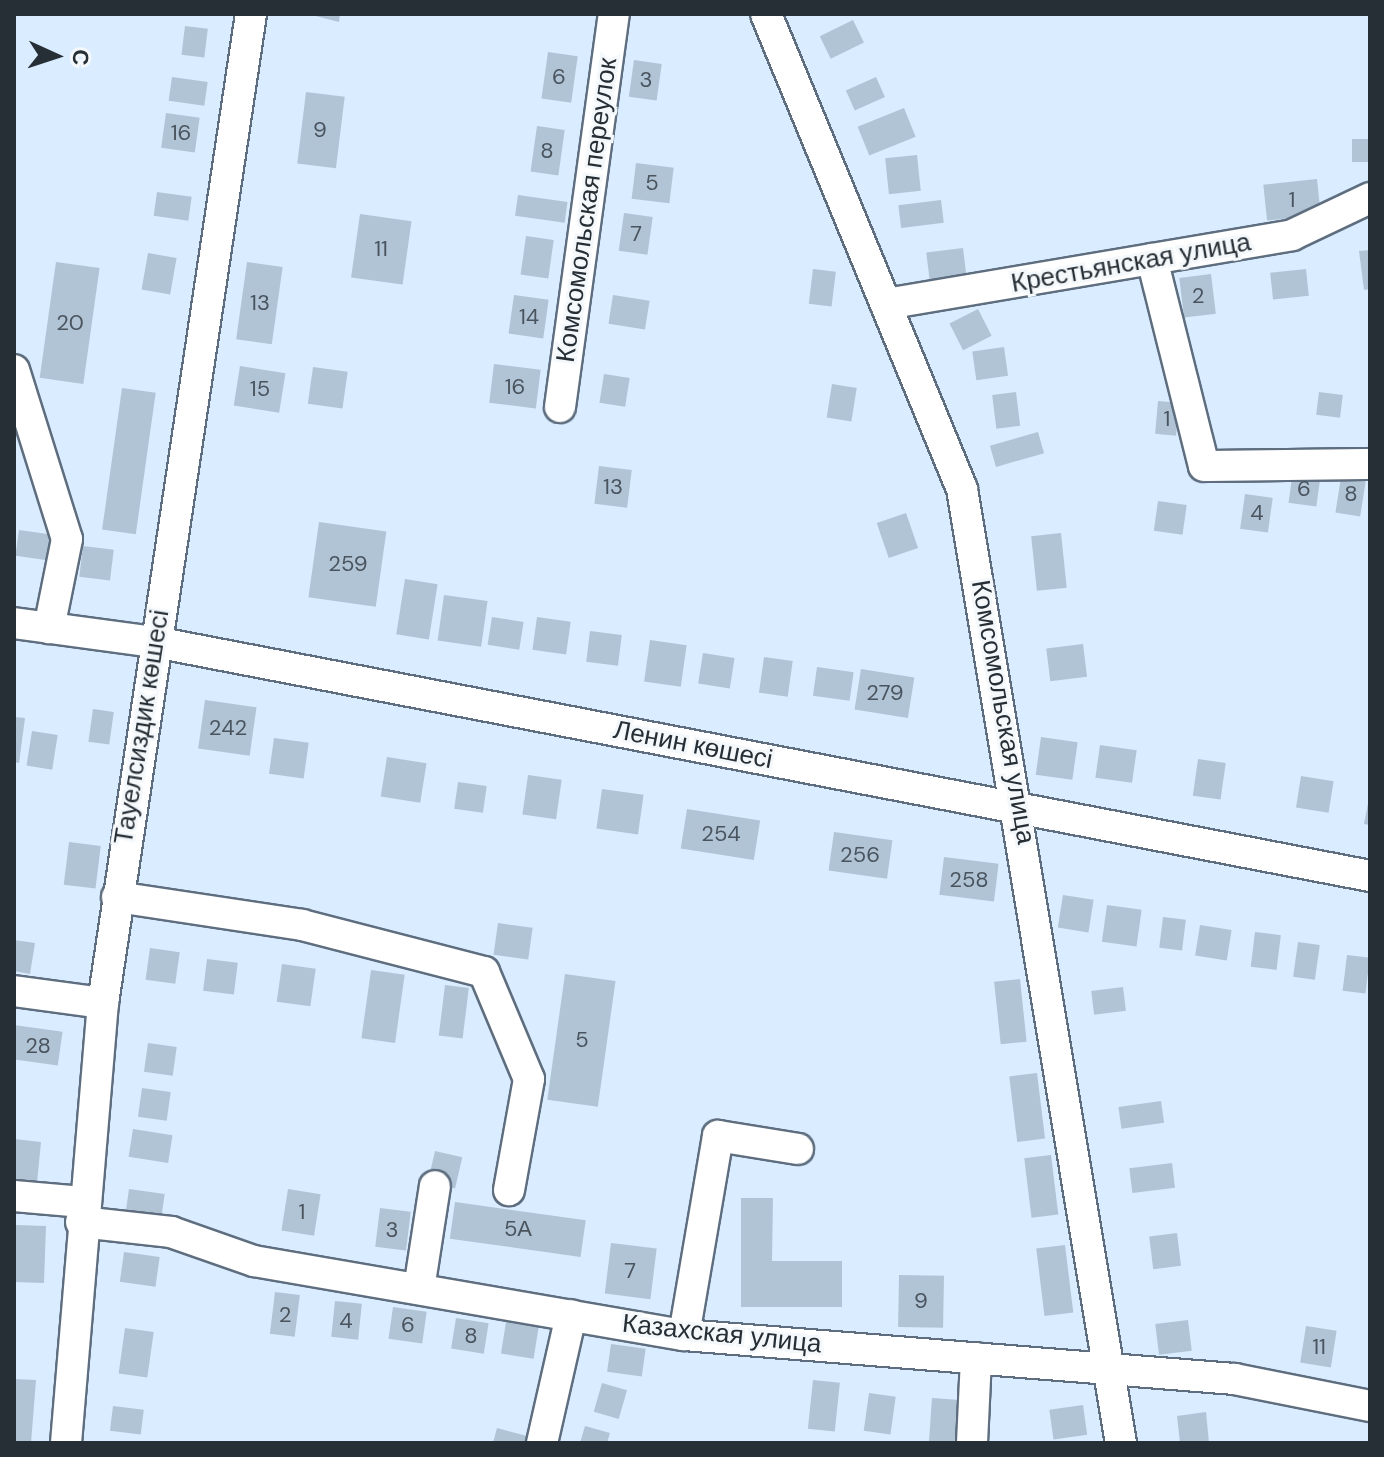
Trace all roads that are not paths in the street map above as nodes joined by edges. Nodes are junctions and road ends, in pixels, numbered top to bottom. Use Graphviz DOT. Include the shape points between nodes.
graph roads {
  1 [pos="251,14"];
  2 [pos="614,14"];
  3 [pos="766,14"];
  4 [pos="1370,198"];
  5 [pos="1152,259"];
  6 [pos="886,304"];
  7 [pos="14,370"];
  8 [pos="560,407"];
  9 [pos="1370,464"];
  10 [pos="14,623"];
  11 [pos="49,628"];
  12 [pos="155,642"];
  13 [pos="1021,808"];
  14 [pos="1370,876"];
  15 [pos="117,897"];
  16 [pos="14,991"];
  17 [pos="103,1003"];
  18 [pos="798,1149"];
  19 [pos="435,1186"];
  20 [pos="509,1190"];
  21 [pos="14,1196"];
  22 [pos="82,1212"];
  23 [pos="419,1289"];
  24 [pos="571,1315"];
  25 [pos="684,1335"];
  26 [pos="976,1358"];
  27 [pos="1111,1369"];
  28 [pos="1370,1406"];
  29 [pos="66,1443"];
  30 [pos="542,1443"];
  31 [pos="972,1443"];
  32 [pos="1121,1443"];
  1 -- 12 [label="street, Тауелсиздик көшесі"];
  2 -- 8 [label="street, Комсомольская переулок"];
  3 -- 6 [label="street, Комсомольская улица"];
  4 -- 5 [label="street, Крестьянская улица" via="1292,235"];
  5 -- 6 [label="street, Крестьянская улица"];
  5 -- 9 [label="street" via="1204,466"];
  6 -- 13 [label="street, Комсомольская улица" via="962,489"];
  7 -- 11 [label="street" via="67,539"];
  10 -- 11 [label="street, Ленин көшесі"];
  11 -- 12 [label="street, Ленин көшесі"];
  12 -- 13 [label="street, Ленин көшесі"];
  12 -- 15 [label="street, Тауелсиздик көшесі"];
  13 -- 14 [label="street, Ленин көшесі"];
  13 -- 27 [label="street, Комсомольская улица"];
  15 -- 17 [label="street, Тауелсиздик көшесі"];
  15 -- 20 [label="street" via="302,925 484,972 529,1079"];
  16 -- 17 [label="street"];
  17 -- 22 [label="street, Тауелсиздик көшесі"];
  18 -- 25 [label="street" via="718,1136"];
  19 -- 23 [label="street"];
  21 -- 22 [label="street, Казахская улица"];
  22 -- 23 [label="street, Казахская улица" via="171,1232 254,1261"];
  22 -- 29 [label="street, Тауелсиздик көшесі"];
  23 -- 24 [label="street, Казахская улица"];
  24 -- 25 [label="street, Казахская улица"];
  24 -- 30 [label="street"];
  25 -- 26 [label="street, Казахская улица"];
  26 -- 27 [label="street, Казахская улица"];
  26 -- 31 [label="street"];
  27 -- 28 [label="street, Казахская улица" via="1234,1379"];
  27 -- 32 [label="street, Комсомольская улица"];
}
